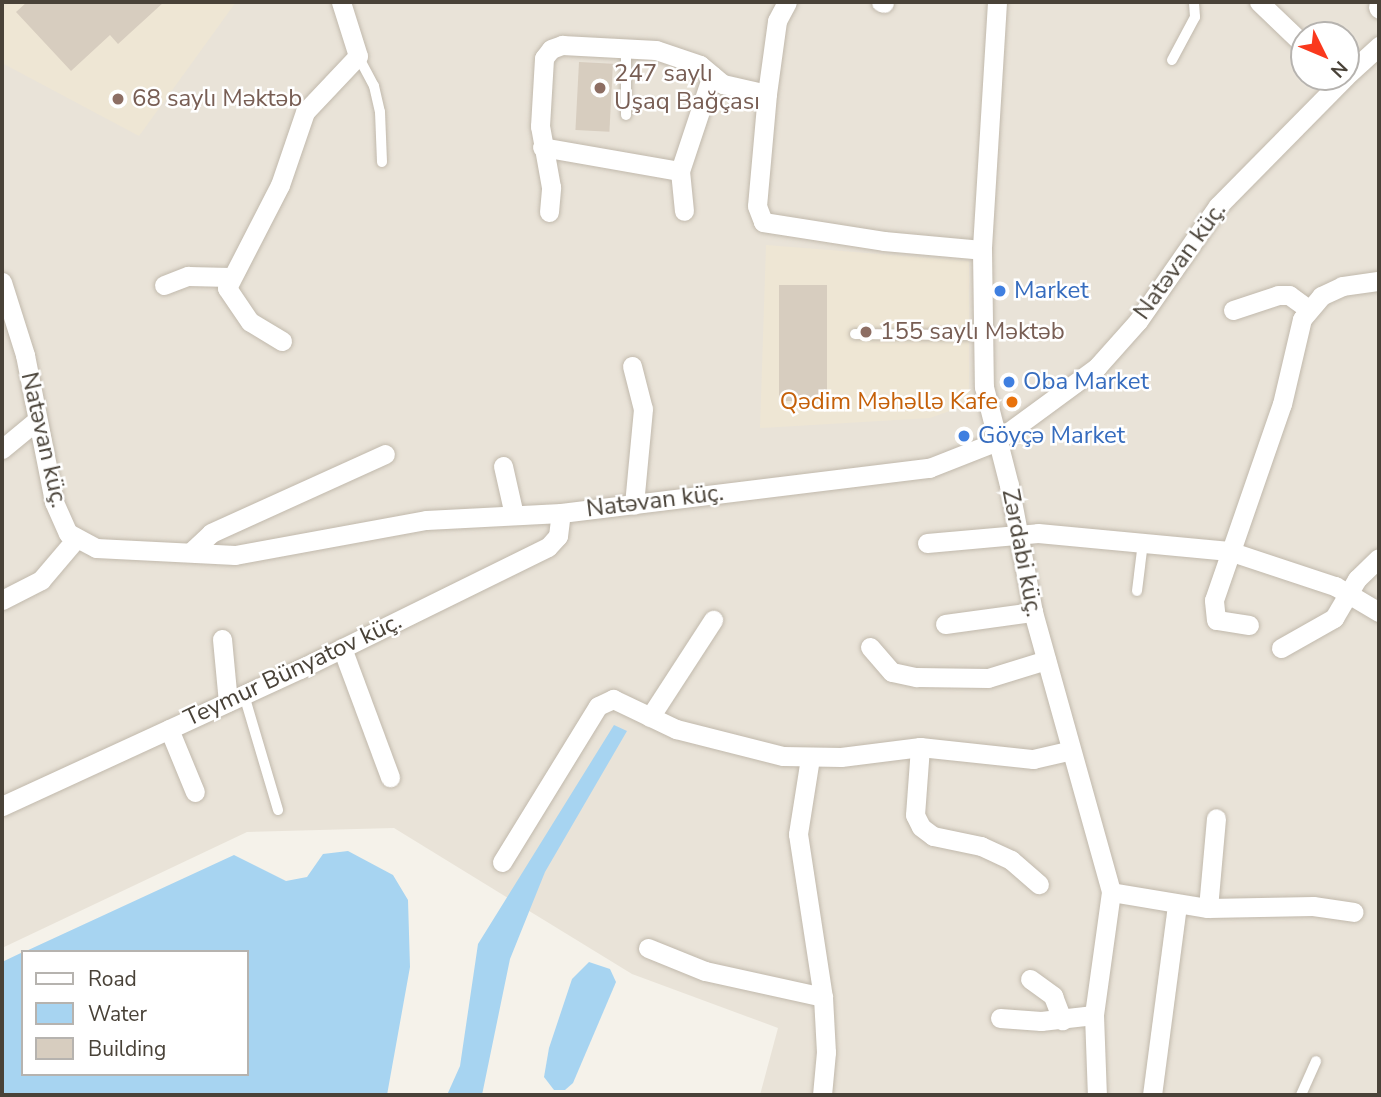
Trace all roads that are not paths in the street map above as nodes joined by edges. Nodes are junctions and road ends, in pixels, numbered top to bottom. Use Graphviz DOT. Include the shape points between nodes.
graph roads {
  1 [pos="341,2"];
  2 [pos="787,2"];
  3 [pos="997,2"];
  4 [pos="1194,2"];
  5 [pos="1259,2"];
  6 [pos="1290,32"];
  7 [pos="1379,46"];
  8 [pos="626,48"];
  9 [pos="358,56"];
  10 [pos="1172,60"];
  11 [pos="1360,62"];
  12 [pos="712,75"];
  13 [pos="1329,91"];
  14 [pos="767,94"];
  15 [pos="626,115"];
  16 [pos="542,147"];
  17 [pos="382,162"];
  18 [pos="680,170"];
  19 [pos="684,211"];
  20 [pos="549,212"];
  21 [pos="982,250"];
  22 [pos="230,277"];
  23 [pos="1379,281"];
  24 [pos="2,282"];
  25 [pos="164,285"];
  26 [pos="1308,309"];
  27 [pos="1233,310"];
  28 [pos="855,334"];
  29 [pos="981,335"];
  30 [pos="282,341"];
  31 [pos="632,366"];
  32 [pos="37,420"];
  33 [pos="995,442"];
  34 [pos="2,449"];
  35 [pos="385,454"];
  36 [pos="503,466"];
  37 [pos="634,505"];
  38 [pos="561,513"];
  39 [pos="513,515"];
  40 [pos="1017,533"];
  41 [pos="75,540"];
  42 [pos="1143,542"];
  43 [pos="927,543"];
  44 [pos="192,551"];
  45 [pos="1229,551"];
  46 [pos="1379,558"];
  47 [pos="1137,591"];
  48 [pos="1349,593"];
  49 [pos="2,600"];
  50 [pos="1033,612"];
  51 [pos="1379,612"];
  52 [pos="713,620"];
  53 [pos="945,624"];
  54 [pos="1249,625"];
  55 [pos="222,639"];
  56 [pos="870,647"];
  57 [pos="342,648"];
  58 [pos="1281,648"];
  59 [pos="1046,660"];
  60 [pos="236,699"];
  61 [pos="650,718"];
  62 [pos="169,729"];
  63 [pos="920,747"];
  64 [pos="1071,750"];
  65 [pos="810,758"];
  66 [pos="390,777"];
  67 [pos="195,792"];
  68 [pos="2,806"];
  69 [pos="278,810"];
  70 [pos="1216,818"];
  71 [pos="502,862"];
  72 [pos="1039,884"];
  73 [pos="1111,892"];
  74 [pos="1177,905"];
  75 [pos="1208,908"];
  76 [pos="1354,912"];
  77 [pos="648,948"];
  78 [pos="1030,979"];
  79 [pos="823,997"];
  80 [pos="1094,1016"];
  81 [pos="1000,1018"];
  82 [pos="1062,1020"];
  83 [pos="1316,1061"];
  84 [pos="822,1095"];
  85 [pos="1097,1095"];
  86 [pos="1152,1095"];
  87 [pos="1301,1095"];
  1 -- 9 [label="street"];
  2 -- 14 [label="street" via="778,21"];
  3 -- 21 [label="street, Zərdabi küç."];
  4 -- 10 [label="lane" via="1195,17"];
  5 -- 6 [label="street"];
  7 -- 11 [label="street, Natəvan küç."];
  8 -- 12 [label="street" via="682,57"];
  8 -- 15 [label="lane"];
  8 -- 16 [label="street" via="562,45 551,49 544,58"];
  9 -- 17 [label="lane" via="374,86 380,112"];
  9 -- 22 [label="street" via="305,112 254,243"];
  12 -- 14 [label="street" via="723,84"];
  12 -- 18 [label="street"];
  13 -- 33 [label="street, Natəvan küç." via="1218,206 1110,355 1041,412"];
  14 -- 21 [label="street" via="757,206 764,222 884,241"];
  16 -- 18 [label="street"];
  16 -- 20 [label="street" via="551,187"];
  18 -- 19 [label="street"];
  21 -- 29 [label="street, Zərdabi küç."];
  22 -- 25 [label="street" via="188,276"];
  22 -- 30 [label="street" via="227,288 241,312"];
  23 -- 26 [label="street" via="1342,286"];
  24 -- 32 [label="street, Natəvan küç." via="25,355"];
  26 -- 27 [label="street" via="1289,295 1278,295"];
  26 -- 45 [label="street" via="1301,319 1267,452"];
  28 -- 29 [label="lane"];
  29 -- 33 [label="street, Zərdabi küç." via="985,397"];
  31 -- 37 [label="street" via="643,408"];
  32 -- 34 [label="street"];
  32 -- 41 [label="street, Natəvan küç." via="54,502"];
  33 -- 37 [label="street, Natəvan küç." via="929,468"];
  33 -- 40 [label="street, Zərdabi küç."];
  35 -- 44 [label="street" via="211,533"];
  36 -- 39 [label="street"];
  37 -- 38 [label="street, Natəvan küç."];
  38 -- 39 [label="street, Natəvan küç."];
  38 -- 57 [label="street, Teymur Bünyatov küç." via="558,536 548,547"];
  39 -- 44 [label="street, Natəvan küç." via="378,526 332,541 235,555"];
  40 -- 42 [label="street"];
  40 -- 43 [label="street"];
  40 -- 50 [label="street, Zərdabi küç."];
  41 -- 44 [label="street, Natəvan küç." via="96,548"];
  41 -- 49 [label="street" via="41,580"];
  42 -- 45 [label="street"];
  42 -- 47 [label="lane"];
  45 -- 48 [label="street"];
  45 -- 54 [label="street" via="1213,613 1227,624"];
  46 -- 48 [label="street"];
  48 -- 51 [label="street"];
  48 -- 58 [label="street" via="1334,618"];
  50 -- 53 [label="street"];
  50 -- 59 [label="street, Zərdabi küç."];
  52 -- 61 [label="street"];
  55 -- 60 [label="street"];
  56 -- 59 [label="street" via="892,672 916,677 988,678"];
  57 -- 60 [label="street, Teymur Bünyatov küç."];
  57 -- 66 [label="street"];
  59 -- 64 [label="street, Zərdabi küç."];
  60 -- 62 [label="street, Teymur Bünyatov küç."];
  60 -- 69 [label="lane"];
  61 -- 65 [label="street" via="709,740"];
  61 -- 71 [label="street" via="613,699 598,706"];
  62 -- 67 [label="street"];
  62 -- 68 [label="street, Teymur Bünyatov küç."];
  63 -- 64 [label="street" via="1033,759"];
  63 -- 65 [label="street"];
  63 -- 72 [label="street" via="915,815 921,827 933,836 981,846 1011,860"];
  64 -- 73 [label="street, Zərdabi küç."];
  65 -- 79 [label="street" via="798,834"];
  70 -- 75 [label="street"];
  73 -- 74 [label="street"];
  73 -- 80 [label="street, Zərdabi küç."];
  74 -- 75 [label="street"];
  74 -- 86 [label="street"];
  75 -- 76 [label="street" via="1313,906"];
  77 -- 79 [label="street" via="705,971"];
  78 -- 82 [label="street" via="1053,996"];
  79 -- 84 [label="street" via="826,1052"];
  80 -- 82 [label="street"];
  80 -- 85 [label="street, Zərdabi küç."];
  81 -- 82 [label="street"];
  83 -- 87 [label="lane"];
}
